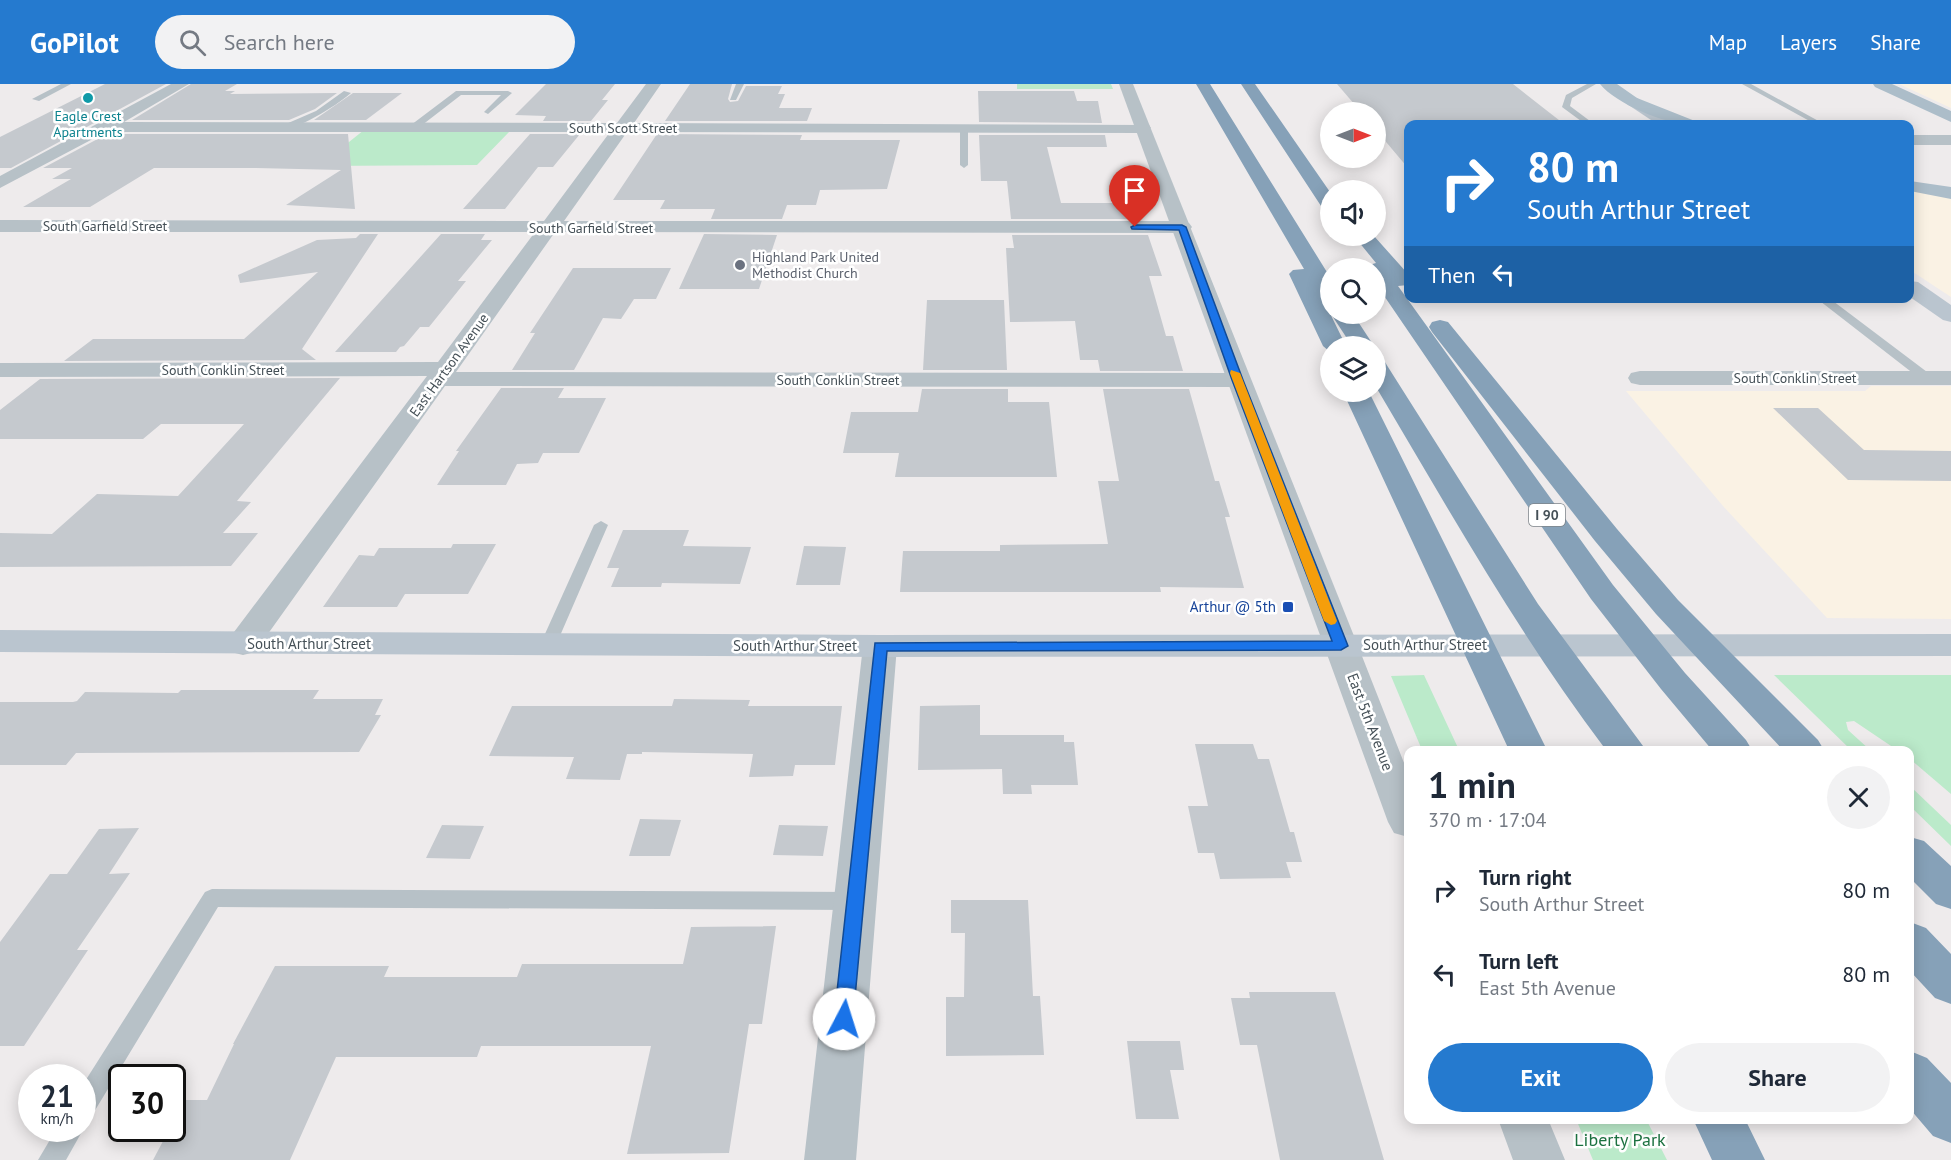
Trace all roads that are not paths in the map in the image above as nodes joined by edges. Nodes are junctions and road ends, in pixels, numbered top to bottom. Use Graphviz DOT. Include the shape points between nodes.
graph roads {
  1 [pos="67,84"];
  2 [pos="182,84"];
  3 [pos="654,84"];
  4 [pos="740,84"];
  5 [pos="1126,84"];
  6 [pos="1203,84"];
  7 [pos="1248,84"];
  8 [pos="1592,84"];
  9 [pos="1607,84"];
  10 [pos="1746,84"];
  11 [pos="1880,84"];
  12 [pos="347,93"];
  13 [pos="733,98"];
  14 [pos="36,99"];
  15 [pos="1632,101"];
  16 [pos="488,112"];
  17 [pos="1951,117"];
  18 [pos="1584,120"];
  19 [pos="1661,120"];
  20 [pos="1679,120"];
  21 [pos="1813,120"];
  22 [pos="104,127"];
  23 [pos="284,127"];
  24 [pos="414,127"];
  25 [pos="621,128"];
  26 [pos="964,128"];
  27 [pos="1143,128"];
  28 [pos="1914,140"];
  29 [pos="1951,140"];
  30 [pos="1286,142"];
  31 [pos="1238,145"];
  32 [pos="964,165"];
  33 [pos="0,183"];
  34 [pos="1320,183"];
  35 [pos="1914,187"];
  36 [pos="1320,191"];
  37 [pos="1951,193"];
  38 [pos="0,226"];
  39 [pos="1182,227"];
  40 [pos="549,228"];
  41 [pos="1372,246"];
  42 [pos="1320,278"];
  43 [pos="1404,283"];
  44 [pos="1386,285"];
  45 [pos="1914,290"];
  46 [pos="1421,303"];
  47 [pos="1828,303"];
  48 [pos="1951,315"];
  49 [pos="1330,336"];
  50 [pos="0,370"];
  51 [pos="443,374"];
  52 [pos="1640,378"];
  53 [pos="1939,378"];
  54 [pos="1238,380"];
  55 [pos="1386,383"];
  56 [pos="1361,402"];
  57 [pos="601,525"];
  58 [pos="0,641"];
  59 [pos="243,644"];
  60 [pos="548,645"];
  61 [pos="1951,645"];
  62 [pos="880,646"];
  63 [pos="1341,646"];
  64 [pos="1526,746"];
  65 [pos="1624,746"];
  66 [pos="1730,746"];
  67 [pos="1801,746"];
  68 [pos="1404,811"];
  69 [pos="1914,857"];
  70 [pos="1951,892"];
  71 [pos="854,901"];
  72 [pos="1914,1078"];
  73 [pos="96,1086"];
  74 [pos="1951,1119"];
  75 [pos="1525,1124"];
  76 [pos="62,1142"];
  77 [pos="51,1160"];
  78 [pos="830,1160"];
  79 [pos="1539,1160"];
  1 -- 14 [label="lane"];
  2 -- 22 [label="street"];
  3 -- 25 [label="street, East Hartson Avenue"];
  4 -- 13 [label="lane"];
  5 -- 27 [label="street, East 5th Avenue"];
  6 -- 31 [label="highway"];
  7 -- 30 [label="highway"];
  8 -- 18 [label="lane" via="1569,97 1566,107"];
  9 -- 15 [label="main road"];
  10 -- 21 [label="lane"];
  11 -- 17 [label="main road"];
  12 -- 23 [label="lane" via="318,113"];
  15 -- 19 [label="main road"];
  15 -- 20 [label="main road"];
  16 -- 24 [label="lane" via="508,93 459,93"];
  22 -- 23 [label="street, South Scott Street"];
  22 -- 33 [label="street"];
  23 -- 24 [label="street, South Scott Street"];
  24 -- 25 [label="street, South Scott Street"];
  25 -- 26 [label="street, South Scott Street"];
  25 -- 40 [label="street, East Hartson Avenue"];
  26 -- 27 [label="street, South Scott Street"];
  26 -- 32 [label="lane"];
  27 -- 39 [label="street, East 5th Avenue"];
  28 -- 29 [label="street"];
  30 -- 34 [label="highway"];
  30 -- 36 [label="highway"];
  31 -- 42 [label="highway"];
  31 -- 49 [label="highway"];
  35 -- 37 [label="main road"];
  38 -- 40 [label="street, South Garfield Street"];
  39 -- 40 [label="street, South Garfield Street"];
  39 -- 54 [label="street, East 5th Avenue"];
  40 -- 51 [label="street, East Hartson Avenue"];
  41 -- 43 [label="highway"];
  44 -- 66 [label="highway, I 90" via="1602,592"];
  45 -- 48 [label="main road"];
  46 -- 67 [label="highway" via="1667,607"];
  47 -- 53 [label="lane"];
  50 -- 51 [label="street, South Conklin Street"];
  51 -- 54 [label="street, South Conklin Street"];
  51 -- 59 [label="street, East Hartson Avenue"];
  52 -- 53 [label="street, South Conklin Street"];
  54 -- 63 [label="street, East 5th Avenue"];
  55 -- 65 [label="highway" via="1506,580"];
  56 -- 64 [label="highway"];
  57 -- 60 [label="lane"];
  58 -- 59 [label="main road, South Arthur Street"];
  59 -- 60 [label="main road, South Arthur Street"];
  60 -- 62 [label="main road, South Arthur Street"];
  61 -- 63 [label="main road, South Arthur Street"];
  62 -- 63 [label="main road, South Arthur Street"];
  62 -- 71 [label="street"];
  63 -- 68 [label="street, East 5th Avenue"];
  69 -- 70 [label="highway"];
  71 -- 73 [label="lane" via="212,898"];
  71 -- 78 [label="street"];
  72 -- 74 [label="highway"];
  75 -- 79 [label="street"];
  76 -- 77 [label="lane"];
}
